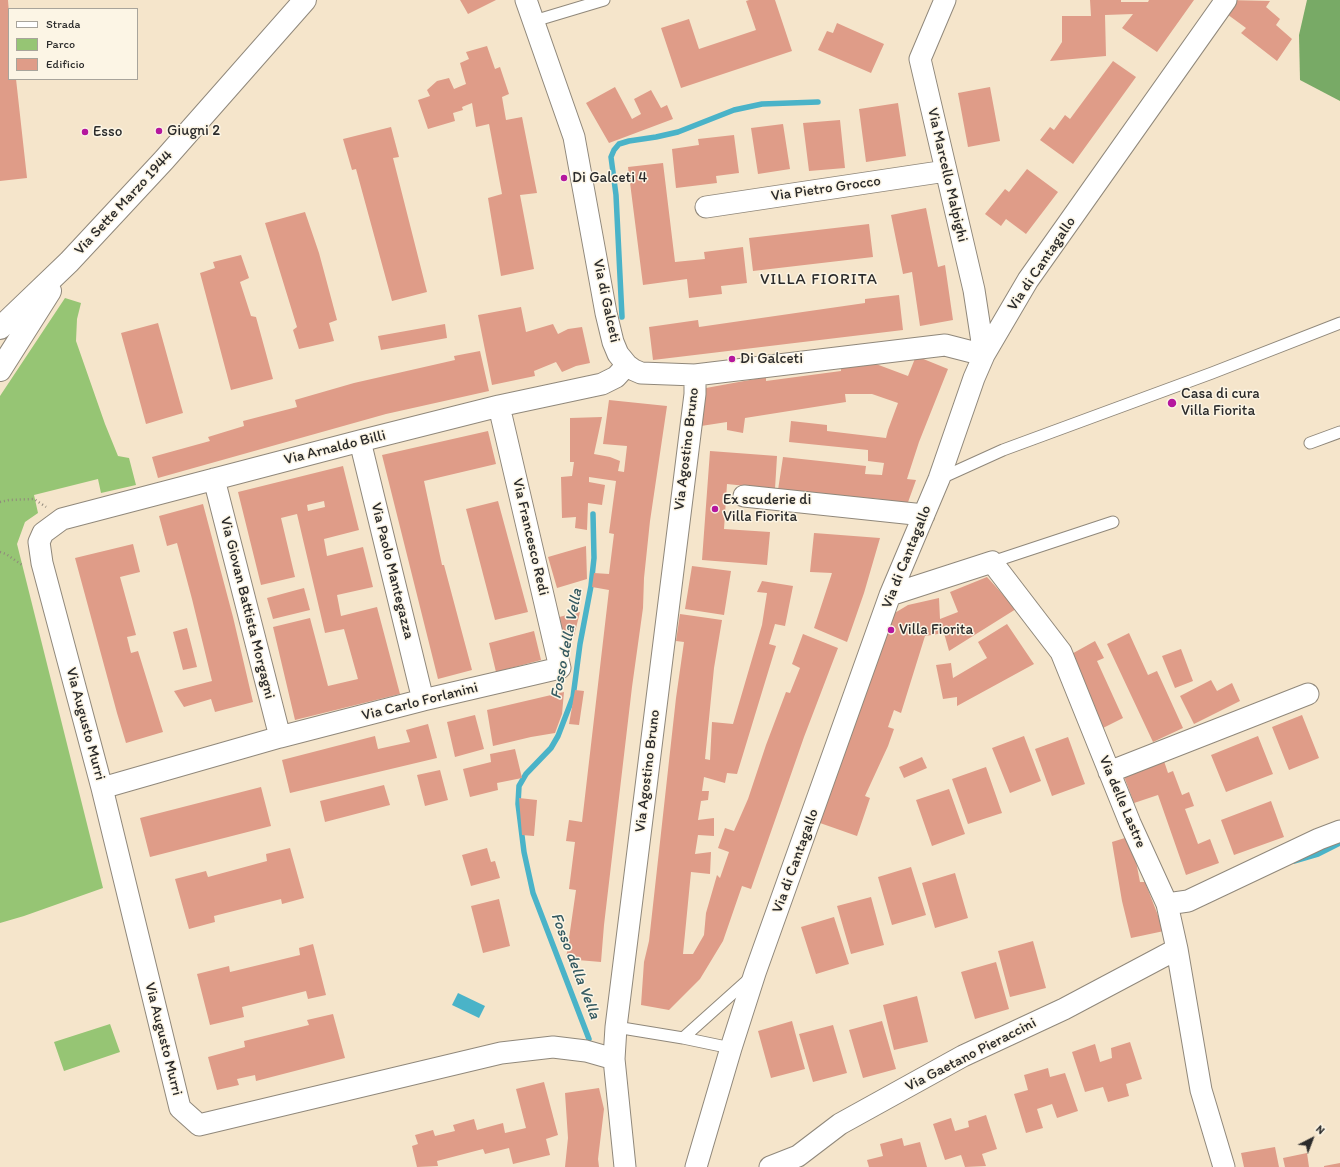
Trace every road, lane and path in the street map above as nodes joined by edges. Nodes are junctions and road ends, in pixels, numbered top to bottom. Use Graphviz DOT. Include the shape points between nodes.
graph roads {
  1 [pos="305,0"];
  2 [pos="526,0"];
  3 [pos="604,0"];
  4 [pos="945,0"];
  5 [pos="1226,0"];
  6 [pos="534,22"];
  7 [pos="946,171"];
  8 [pos="706,207"];
  9 [pos="69,262"];
  10 [pos="1340,324"];
  11 [pos="0,328"];
  12 [pos="984,355"];
  13 [pos="627,365"];
  14 [pos="0,370"];
  15 [pos="695,375"];
  16 [pos="499,406"];
  17 [pos="1340,432"];
  18 [pos="360,441"];
  19 [pos="1310,443"];
  20 [pos="214,479"];
  21 [pos="939,479"];
  22 [pos="744,496"];
  23 [pos="0,502"];
  24 [pos="924,515"];
  25 [pos="62,519"];
  26 [pos="1113,522"];
  27 [pos="42,533"];
  28 [pos="992,562"];
  29 [pos="890,595"];
  30 [pos="560,668"];
  31 [pos="1308,694"];
  32 [pos="423,700"];
  33 [pos="280,737"];
  34 [pos="1109,772"];
  35 [pos="102,788"];
  36 [pos="1340,831"];
  37 [pos="1167,904"];
  38 [pos="1176,949"];
  39 [pos="755,973"];
  40 [pos="616,1027"];
  41 [pos="683,1038"];
  42 [pos="731,1048"];
  43 [pos="614,1059"];
  44 [pos="625,1167"];
  45 [pos="696,1167"];
  46 [pos="770,1167"];
  47 [pos="1224,1167"];
  1 -- 9 [label="street, Via Sette Marzo 1944" via="164,160"];
  2 -- 6 [label="street, Via di Galceti"];
  3 -- 6 [label="lane"];
  4 -- 7 [label="street, Via Marcello Malpighi" via="920,59"];
  5 -- 12 [label="street, Via di Cantagallo" via="1028,280"];
  6 -- 13 [label="street, Via di Galceti" via="574,137 606,313 613,342"];
  7 -- 8 [label="street, Via Pietro Grocco"];
  7 -- 12 [label="street, Via Marcello Malpighi" via="974,290"];
  9 -- 11 [label="street"];
  9 -- 14 [label="street"];
  10 -- 21 [label="lane" via="1003,450"];
  12 -- 15 [label="street" via="945,345"];
  12 -- 21 [label="street, Via di Cantagallo"];
  13 -- 15 [label="street" via="642,373"];
  13 -- 16 [label="street, Via Arnaldo Billi" via="616,377 602,384"];
  15 -- 40 [label="street, Via Agostino Bruno" via="694,402"];
  16 -- 18 [label="street, Via Arnaldo Billi"];
  16 -- 30 [label="street, Via Francesco Redi"];
  17 -- 19 [label="lane"];
  18 -- 20 [label="street, Via Arnaldo Billi"];
  18 -- 32 [label="street, Via Paolo Mantegazza"];
  20 -- 25 [label="street, Via Arnaldo Billi"];
  20 -- 33 [label="street, Via Giovan Battista Morgagni"];
  21 -- 24 [label="street, Via di Cantagallo"];
  22 -- 24 [label="street"];
  23 -- 25 [label="path" via="34,499"];
  24 -- 29 [label="street, Via di Cantagallo"];
  25 -- 27 [label="street, Via Arnaldo Billi"];
  26 -- 28 [label="lane"];
  27 -- 35 [label="street, Via Augusto Murri" via="38,542 42,563"];
  28 -- 29 [label="street"];
  28 -- 34 [label="street, Via delle Lastre" via="1061,652"];
  29 -- 39 [label="street, Via di Cantagallo"];
  30 -- 32 [label="street, Via Carlo Forlanini"];
  31 -- 34 [label="street"];
  32 -- 33 [label="street, Via Carlo Forlanini"];
  33 -- 35 [label="street, Via Carlo Forlanini"];
  34 -- 37 [label="street, Via delle Lastre"];
  35 -- 43 [label="street, Via Augusto Murri" via="180,1108 200,1125 501,1053 553,1047 586,1051"];
  36 -- 37 [label="street" via="1188,901"];
  37 -- 38 [label="street, Via delle Lastre"];
  38 -- 46 [label="street, Via Gaetano Pieraccini" via="1064,1009 963,1056 840,1124 798,1156"];
  38 -- 47 [label="street, Via delle Lastre" via="1200,1090"];
  39 -- 41 [label="lane"];
  39 -- 42 [label="street, Via di Cantagallo"];
  40 -- 41 [label="lane"];
  40 -- 43 [label="street, Via Agostino Bruno"];
  41 -- 42 [label="lane"];
  42 -- 45 [label="street, Via di Cantagallo"];
  43 -- 44 [label="street, Via Agostino Bruno"];
}
